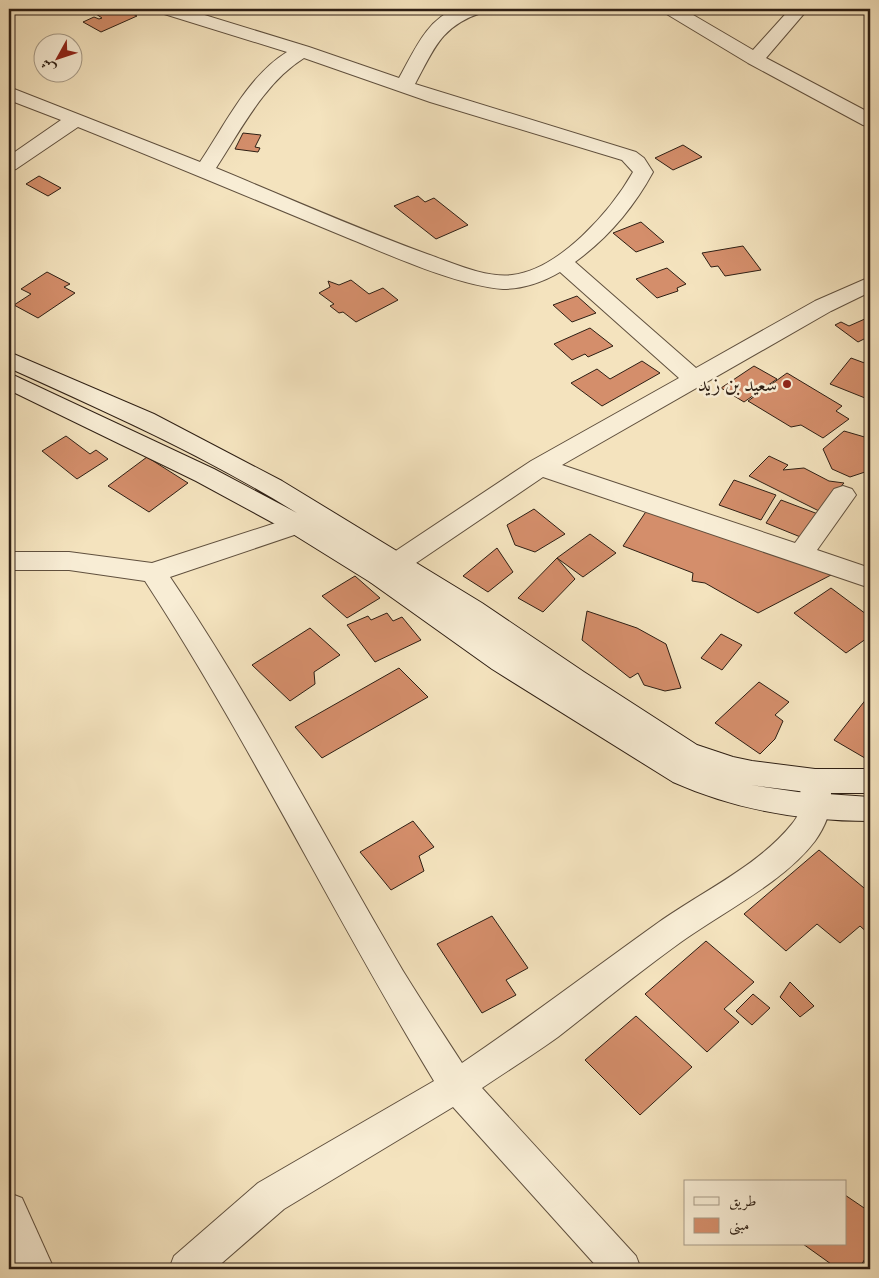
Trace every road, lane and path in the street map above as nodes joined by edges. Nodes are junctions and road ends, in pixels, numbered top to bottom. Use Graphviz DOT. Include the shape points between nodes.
graph roads {
  1 [pos="167,9"];
  2 [pos="474,9"];
  3 [pos="670,9"];
  4 [pos="799,9"];
  5 [pos="302,51"];
  6 [pos="755,59"];
  7 [pos="404,86"];
  8 [pos="9,93"];
  9 [pos="76,119"];
  10 [pos="870,122"];
  11 [pos="9,165"];
  12 [pos="204,171"];
  13 [pos="563,263"];
  14 [pos="870,284"];
  15 [pos="9,359"];
  16 [pos="694,379"];
  17 [pos="9,381"];
  18 [pos="540,467"];
  19 [pos="843,495"];
  20 [pos="297,525"];
  21 [pos="800,555"];
  22 [pos="9,561"];
  23 [pos="388,569"];
  24 [pos="153,573"];
  25 [pos="870,578"];
  26 [pos="870,781"];
  27 [pos="816,795"];
  28 [pos="870,808"];
  29 [pos="457,1086"];
  30 [pos="9,1211"];
  31 [pos="36,1269"];
  32 [pos="187,1269"];
  33 [pos="623,1269"];
  1 -- 5 [label="street"];
  2 -- 7 [label="street" via="461,12 443,23"];
  3 -- 6 [label="street"];
  4 -- 6 [label="street"];
  5 -- 7 [label="street"];
  5 -- 12 [label="street" via="284,62 261,85"];
  6 -- 10 [label="street"];
  7 -- 13 [label="street" via="630,156 638,162 644,172 639,182 593,236"];
  8 -- 9 [label="street"];
  9 -- 11 [label="street"];
  9 -- 12 [label="street"];
  12 -- 13 [label="street" via="417,258 480,279 511,282 528,279"];
  13 -- 16 [label="street"];
  14 -- 16 [label="street" via="823,306"];
  15 -- 23 [label="street" via="218,456 273,487"];
  16 -- 18 [label="street"];
  17 -- 20 [label="street" via="205,474"];
  18 -- 21 [label="street"];
  18 -- 23 [label="street"];
  19 -- 21 [label="street"];
  20 -- 23 [label="street"];
  20 -- 24 [label="street"];
  21 -- 25 [label="street"];
  22 -- 24 [label="street" via="69,561"];
  23 -- 27 [label="street" via="502,661 683,774 726,791"];
  24 -- 29 [label="street" via="191,630 392,982"];
  26 -- 27 [label="street"];
  27 -- 28 [label="street"];
  27 -- 29 [label="street" via="804,832 774,862 670,932 544,1027"];
  29 -- 32 [label="street" via="272,1196"];
  29 -- 33 [label="street"];
  30 -- 31 [label="street"];
}
